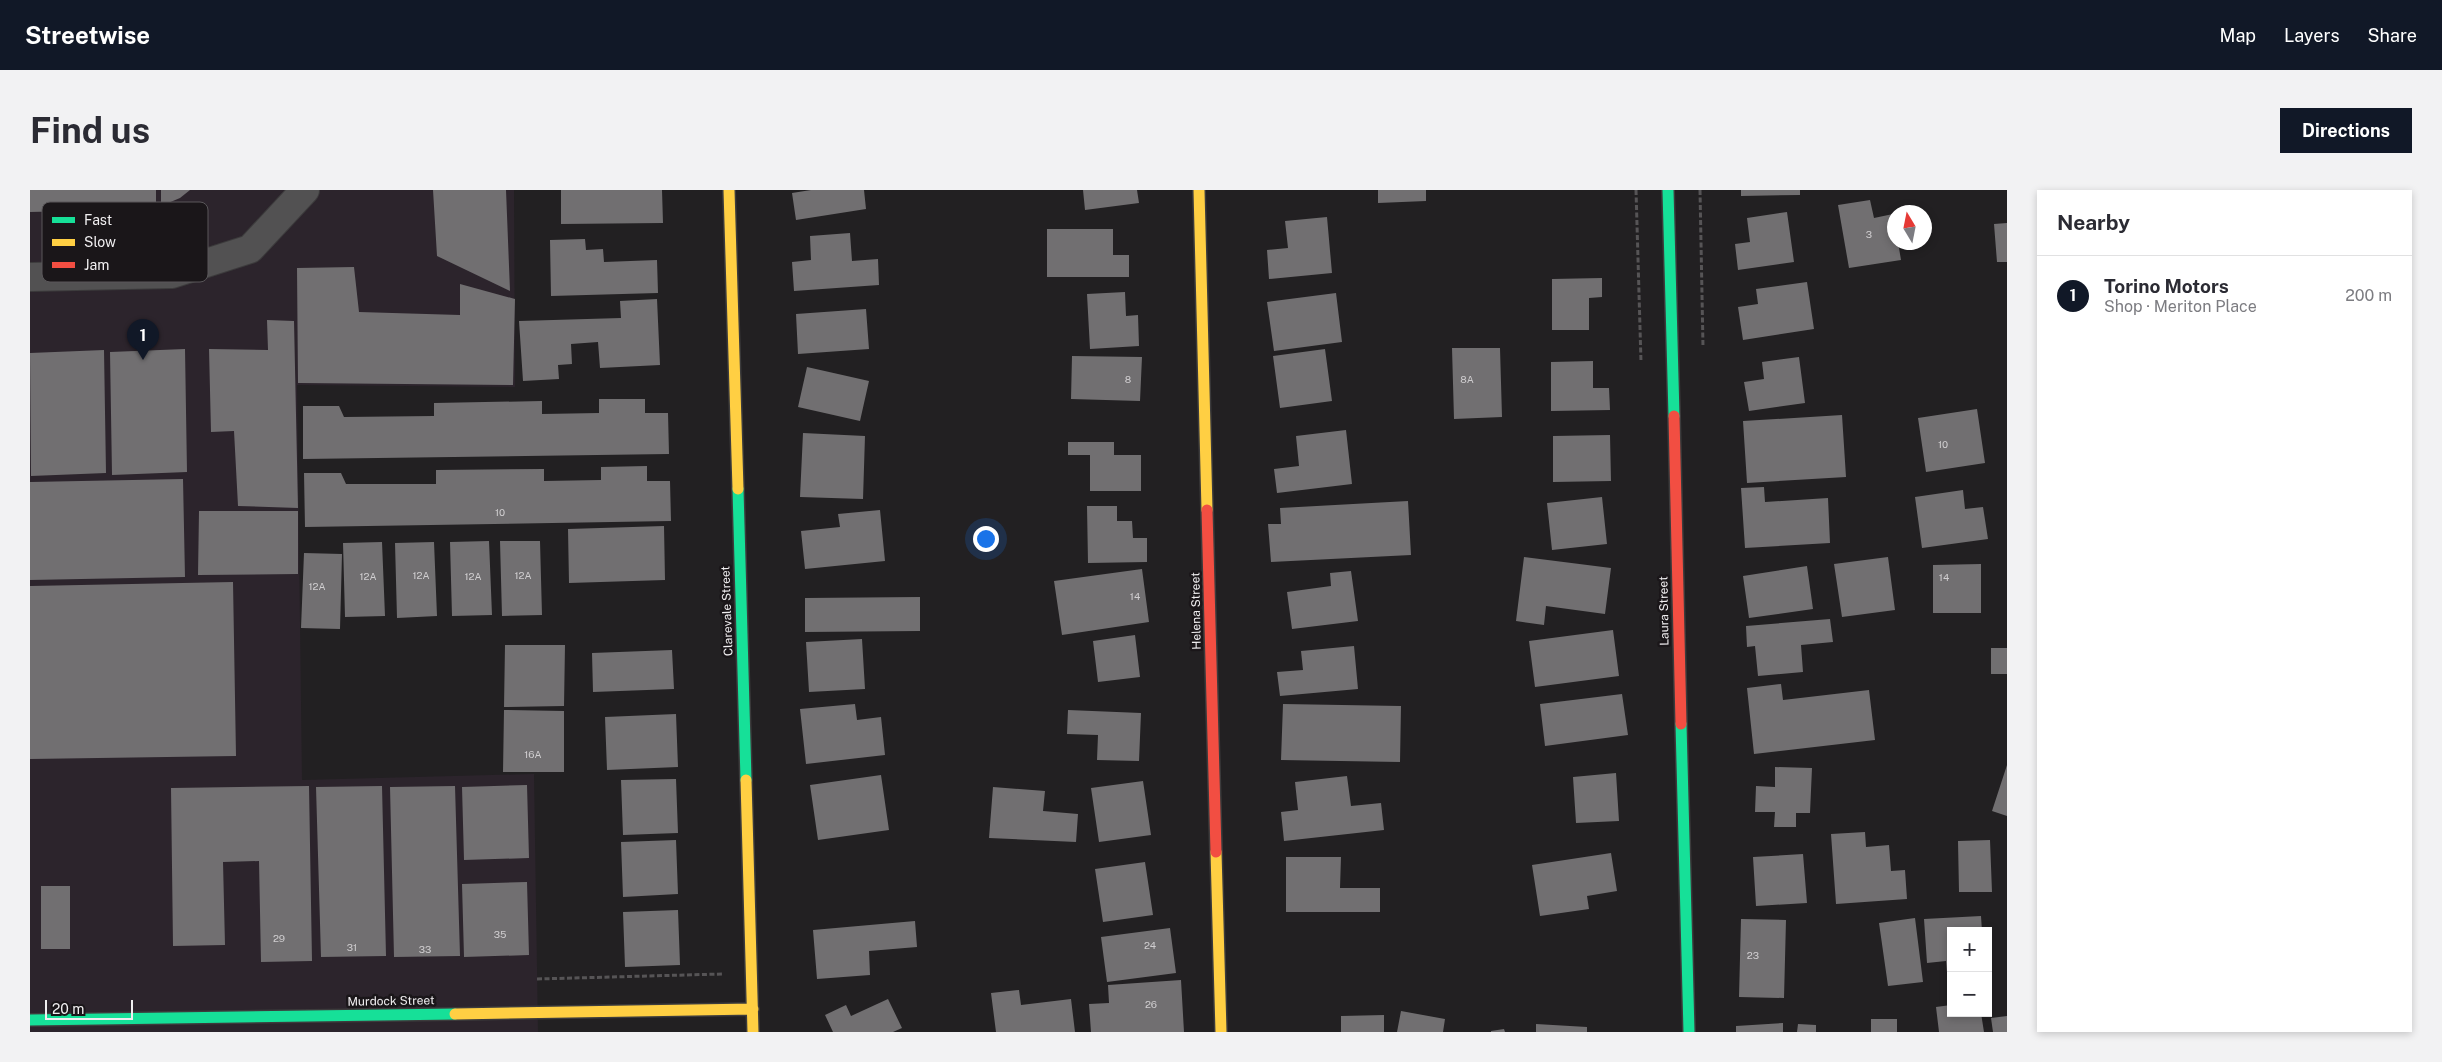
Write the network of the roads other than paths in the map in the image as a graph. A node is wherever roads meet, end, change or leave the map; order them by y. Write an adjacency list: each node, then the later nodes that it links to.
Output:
1 (305, 190): 5 (street)
2 (729, 190): 6 (street, Clarevale Street)
3 (1199, 190): 9 (street, Helena Street)
4 (1668, 190): 10 (street, Laura Street)
5 (208, 262)
6 (753, 1009): 7 (street, Murdock Street); 8 (street, Clarevale Street)
7 (30, 1020)
8 (753, 1032)
9 (1221, 1032)
10 (1689, 1032)

